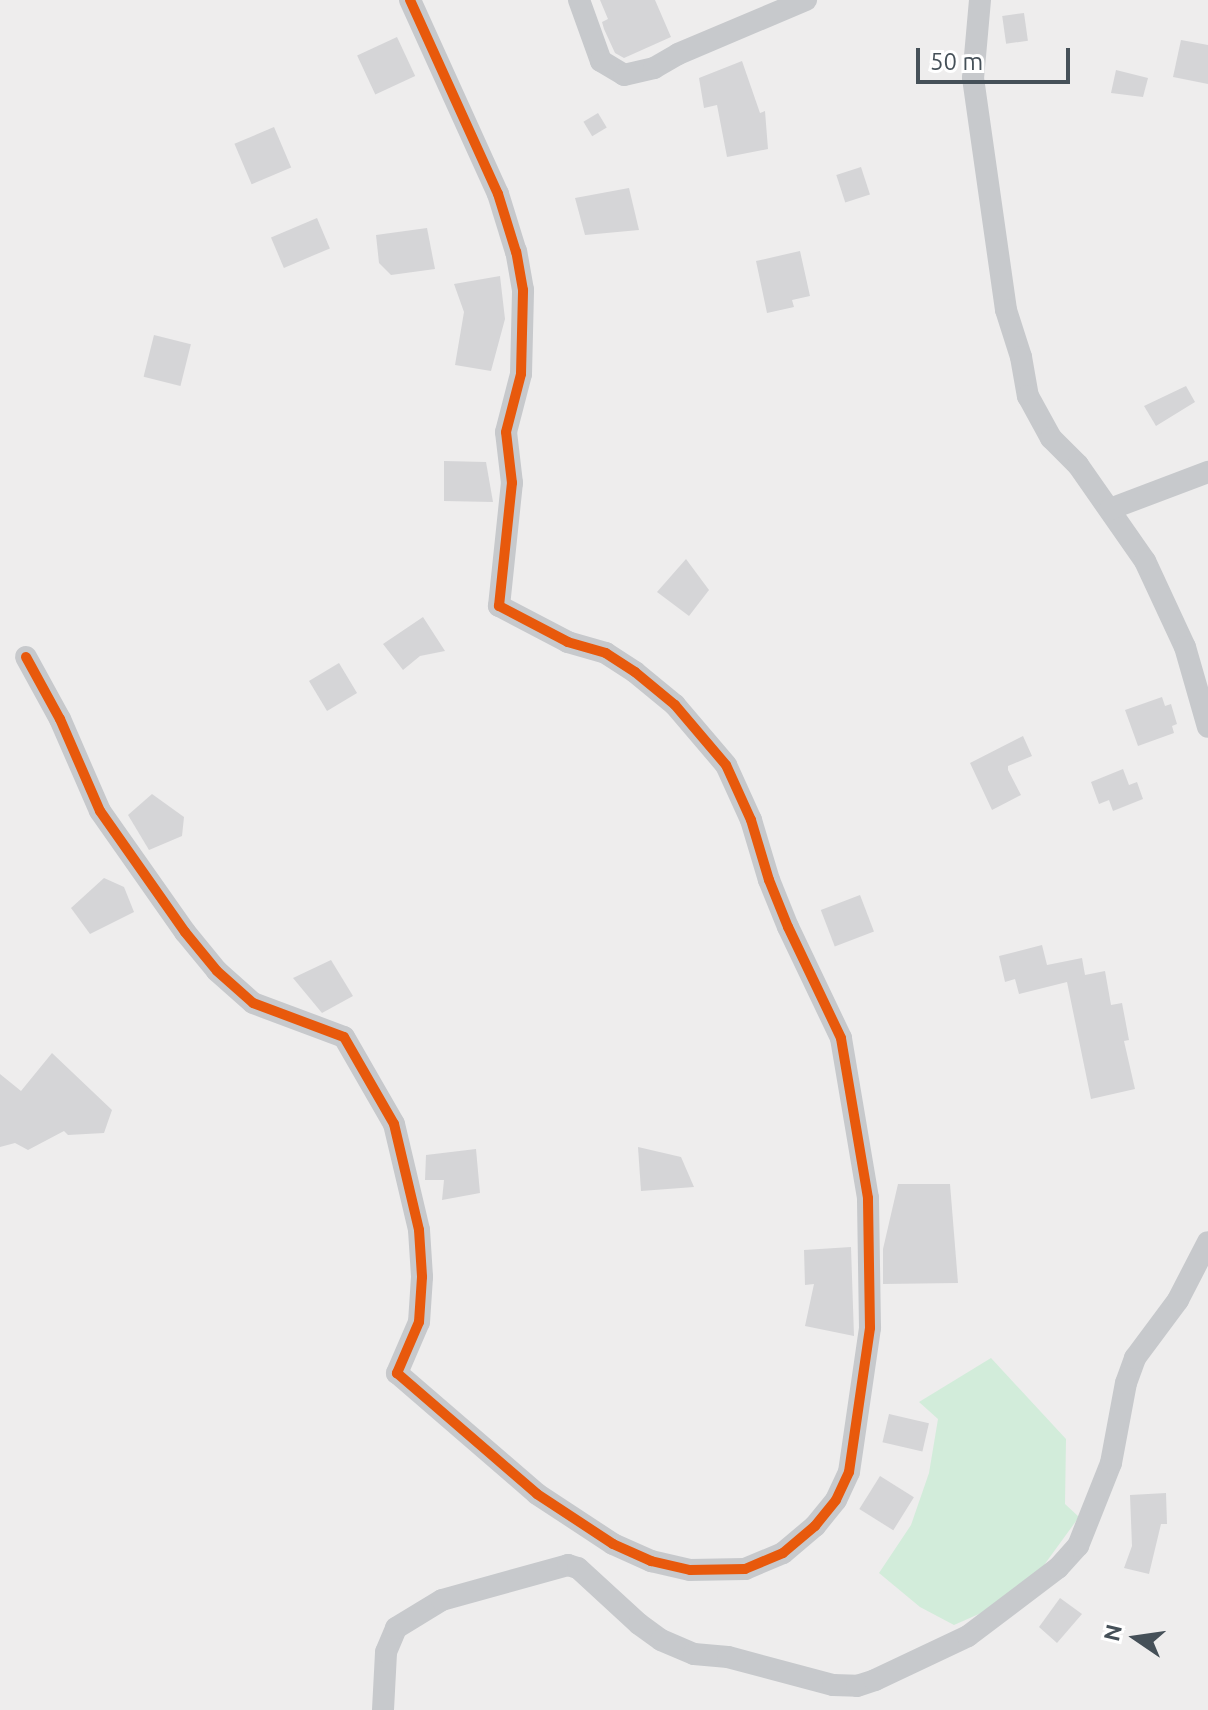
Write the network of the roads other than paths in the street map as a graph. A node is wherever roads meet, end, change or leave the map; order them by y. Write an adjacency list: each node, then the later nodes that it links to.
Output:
1 (410, 0): 7 (street)
2 (579, 0): 3 (street)
3 (806, 0)
4 (980, 0): 6 (street)
5 (1208, 472): 6 (street)
6 (1110, 509): 8 (street)
7 (26, 657)
8 (1208, 727)
9 (1208, 1242): 10 (street)
10 (383, 1710)

